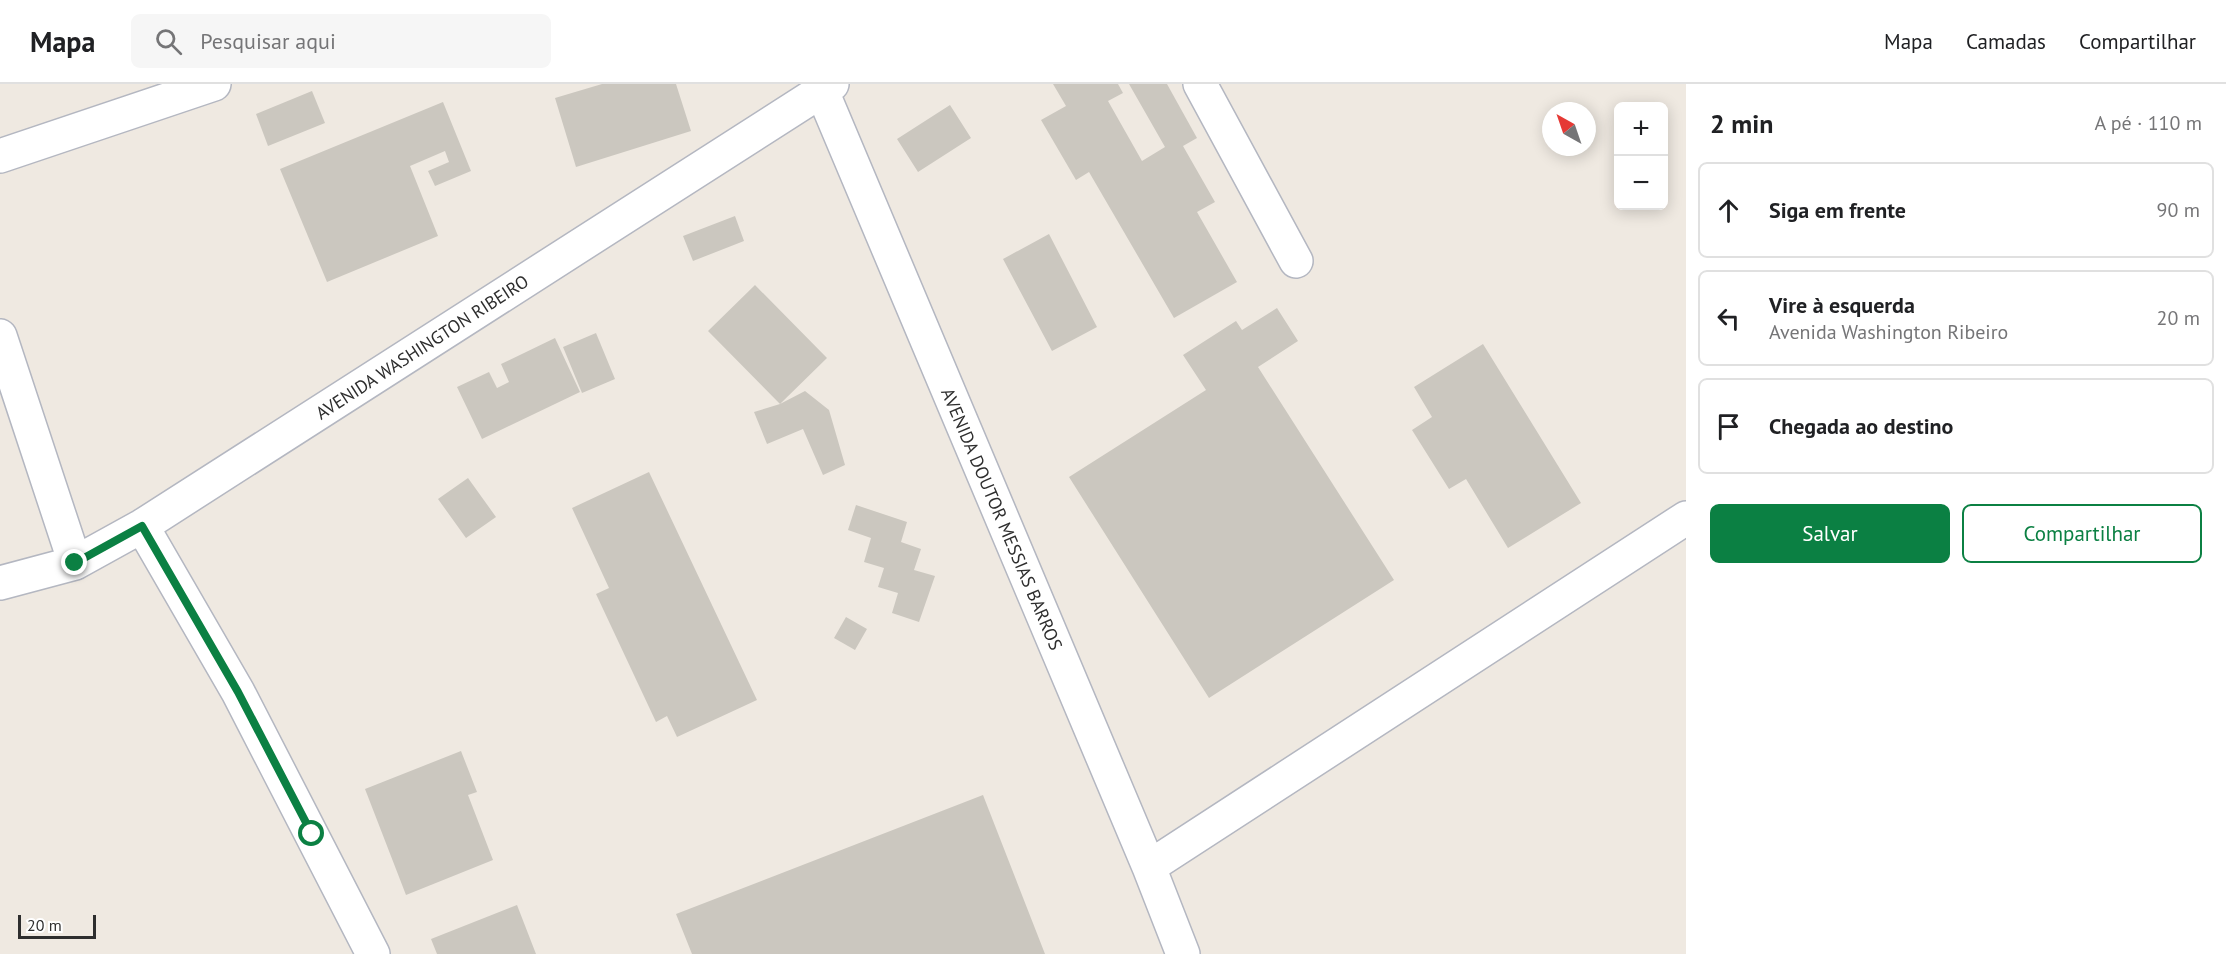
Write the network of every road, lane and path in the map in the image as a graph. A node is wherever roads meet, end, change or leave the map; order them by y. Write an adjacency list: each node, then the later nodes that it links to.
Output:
1 (1200, 84): 5 (street)
2 (209, 85): 4 (street)
3 (824, 86): 9 (street, AVENIDA WASHINGTON RIBEIRO); 12 (street, AVENIDA DOUTOR MESSIAS BARROS)
4 (0, 156)
5 (1296, 261)
6 (0, 336): 7 (street)
7 (6, 372): 10 (street)
8 (1686, 518): 12 (street)
9 (142, 526): 10 (street, AVENIDA WASHINGTON RIBEIRO); 13 (street)
10 (75, 563): 11 (street, AVENIDA WASHINGTON RIBEIRO)
11 (0, 583)
12 (1149, 867): 14 (street, AVENIDA DOUTOR MESSIAS BARROS)
13 (373, 954)
14 (1182, 954)

